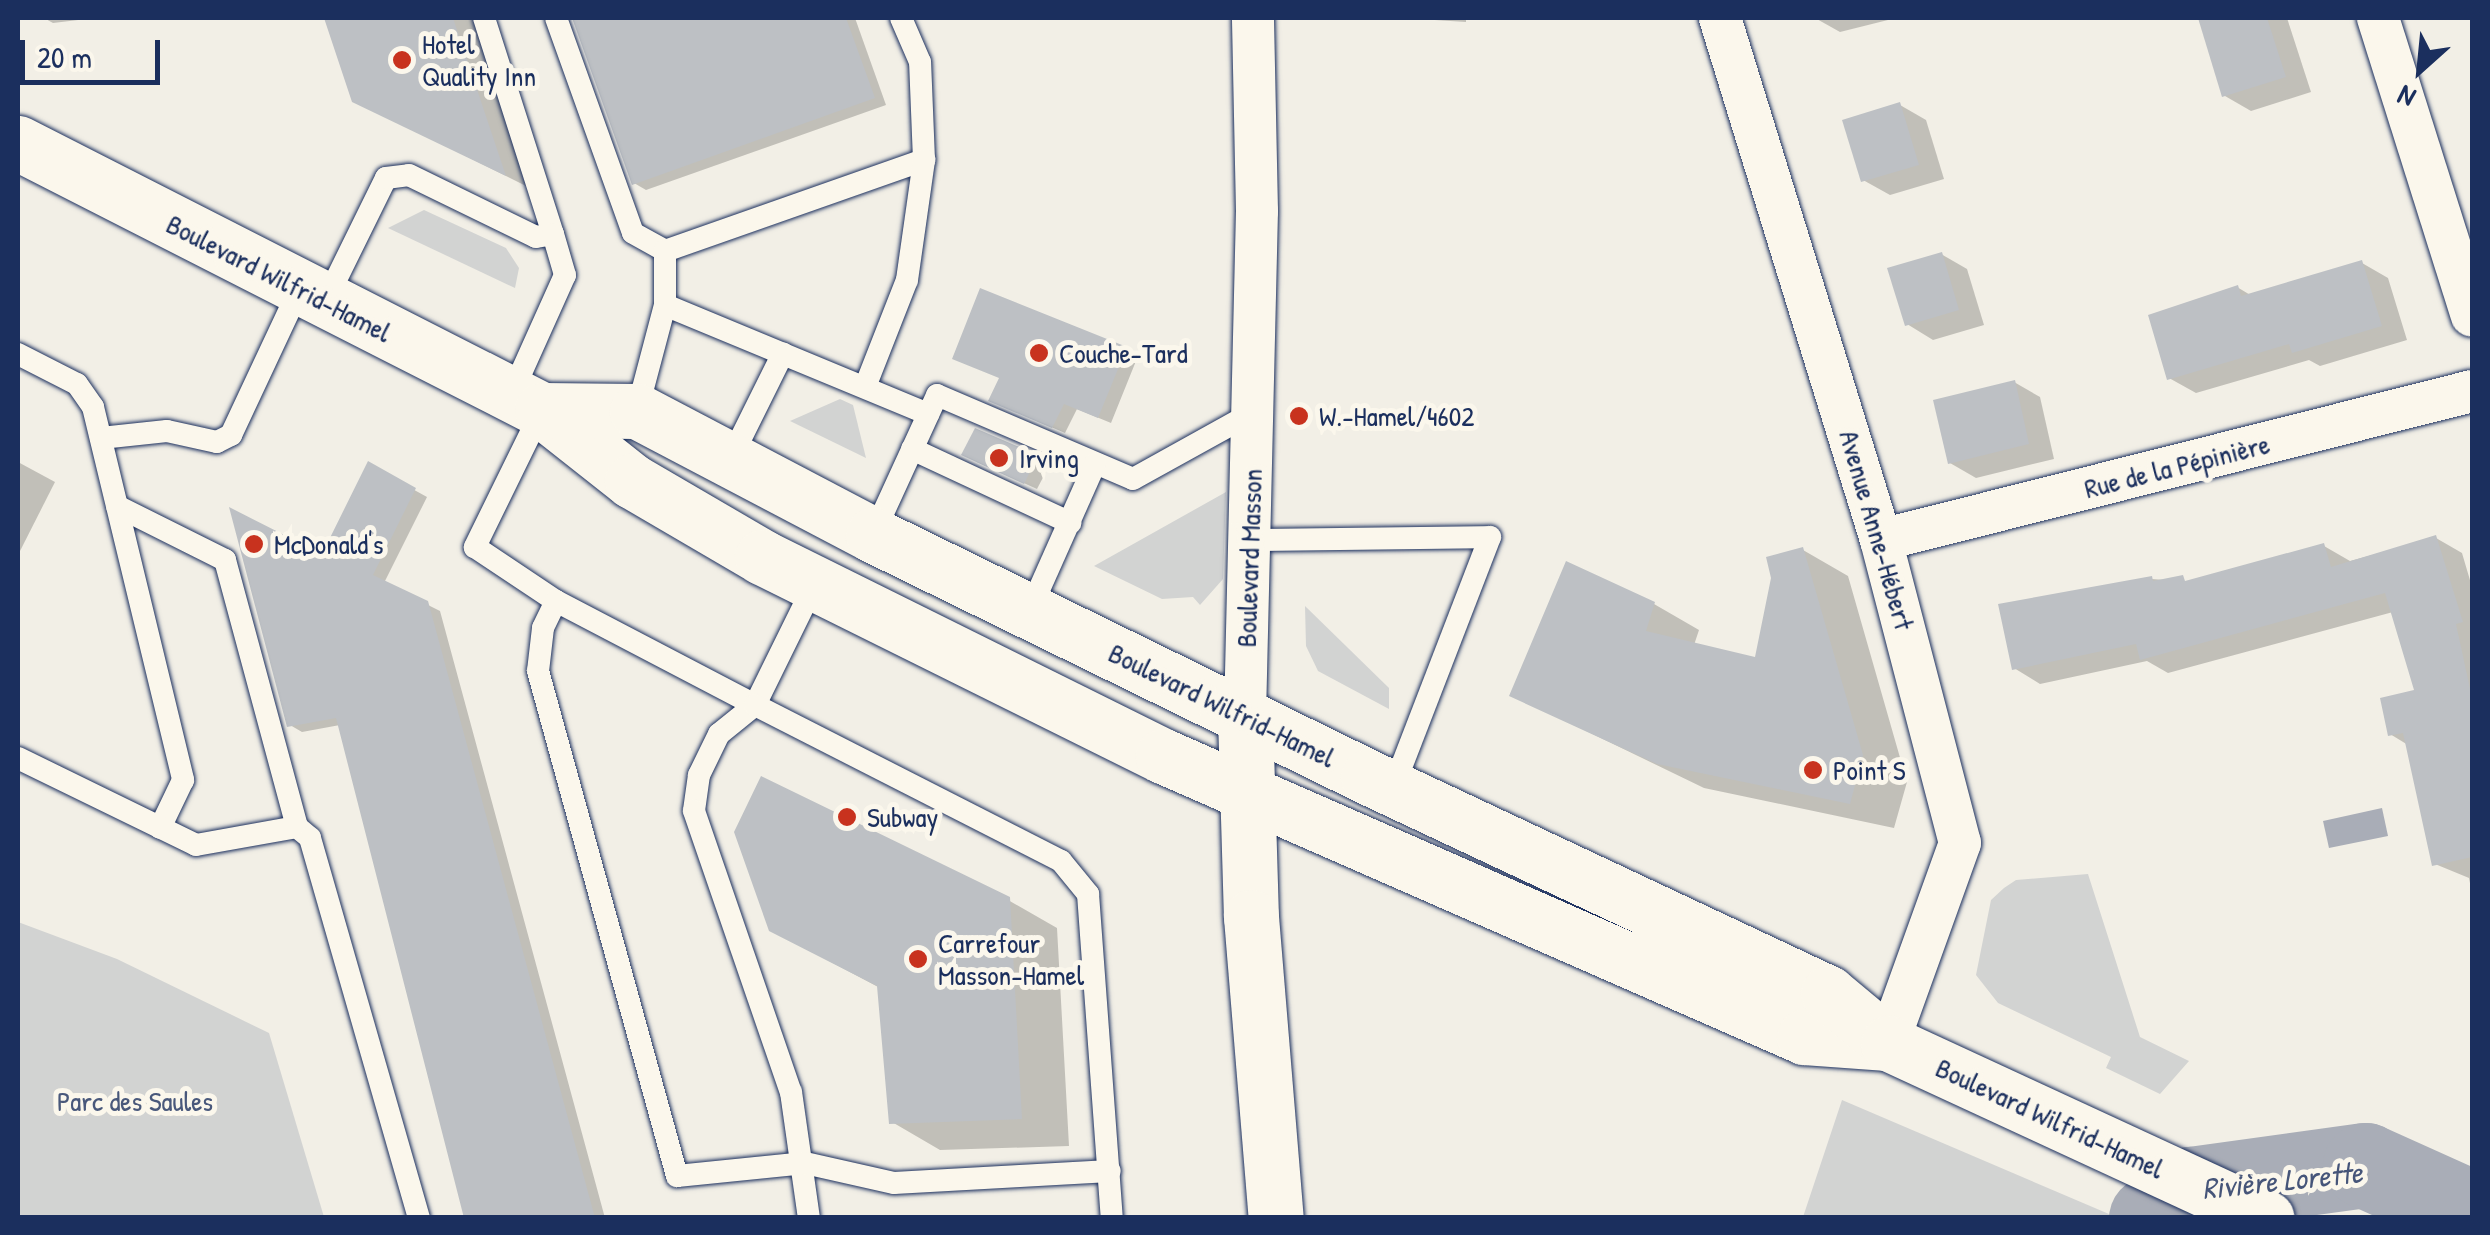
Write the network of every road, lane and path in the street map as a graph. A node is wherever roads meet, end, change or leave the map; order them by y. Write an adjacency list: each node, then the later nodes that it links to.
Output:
1 (484, 18): 9 (lane)
2 (556, 18): 10 (lane)
3 (901, 18): 8 (lane)
4 (1253, 18): 20 (street, Boulevard Masson)
5 (1720, 18): 30 (street, Avenue Anne-Hébert)
6 (2378, 18): 13 (street)
7 (18, 143): 11 (main road, Boulevard Wilfrid-Hamel)
8 (924, 160): 10 (lane); 16 (lane)
9 (552, 234): 11 (lane); 18 (lane)
10 (666, 252): 12 (lane)
11 (312, 296): 18 (main road, Boulevard Wilfrid-Hamel); 22 (lane)
12 (665, 305): 15 (lane); 19 (lane)
13 (2472, 316)
14 (18, 354): 22 (lane)
15 (782, 354): 16 (lane); 24 (lane)
16 (865, 388): 21 (lane)
17 (2472, 391): 30 (street, Rue de la Pépinière)
18 (527, 402): 19 (main road, Boulevard Wilfrid-Hamel); 31 (main road, Boulevard Wilfrid-Hamel); 32 (lane)
19 (637, 411): 24 (main road, Boulevard Wilfrid-Hamel)
20 (1254, 412): 25 (lane); 29 (street, Boulevard Masson)
21 (928, 414): 23 (lane); 25 (lane)
22 (101, 438): 26 (lane)
23 (912, 448): 27 (lane); 28 (lane)
24 (730, 460): 28 (main road, Boulevard Wilfrid-Hamel)
25 (1094, 464): 27 (lane)
26 (117, 506): 39 (lane); 40 (lane)
27 (1070, 523): 33 (lane)
28 (873, 535): 33 (main road, Boulevard Wilfrid-Hamel)
29 (1250, 540): 35 (street, Boulevard Masson); 37 (lane)
30 (1882, 540): 41 (street, Avenue Anne-Hébert)
31 (815, 583): 34 (lane); 38 (main road, Boulevard Wilfrid-Hamel)
32 (556, 600): 34 (lane); 42 (lane)
33 (1030, 610): 35 (main road, Boulevard Wilfrid-Hamel)
34 (755, 704): 42 (lane); 43 (lane)
35 (1245, 716): 37 (main road, Boulevard Wilfrid-Hamel); 38 (main road, Boulevard Masson)
36 (18, 758): 40 (lane)
37 (1393, 788): 41 (main road, Boulevard Wilfrid-Hamel)
38 (1245, 794): 41 (main road, Boulevard Wilfrid-Hamel); 48 (main road, Boulevard Masson)
39 (298, 826): 40 (lane); 45 (lane)
40 (160, 828)
41 (1888, 1044): 44 (main road, Boulevard Wilfrid-Hamel)
42 (805, 1163): 43 (lane); 46 (lane)
43 (1110, 1171): 47 (lane)
44 (2258, 1213)
45 (419, 1218)
46 (810, 1218)
47 (1112, 1218)
48 (1276, 1218)

